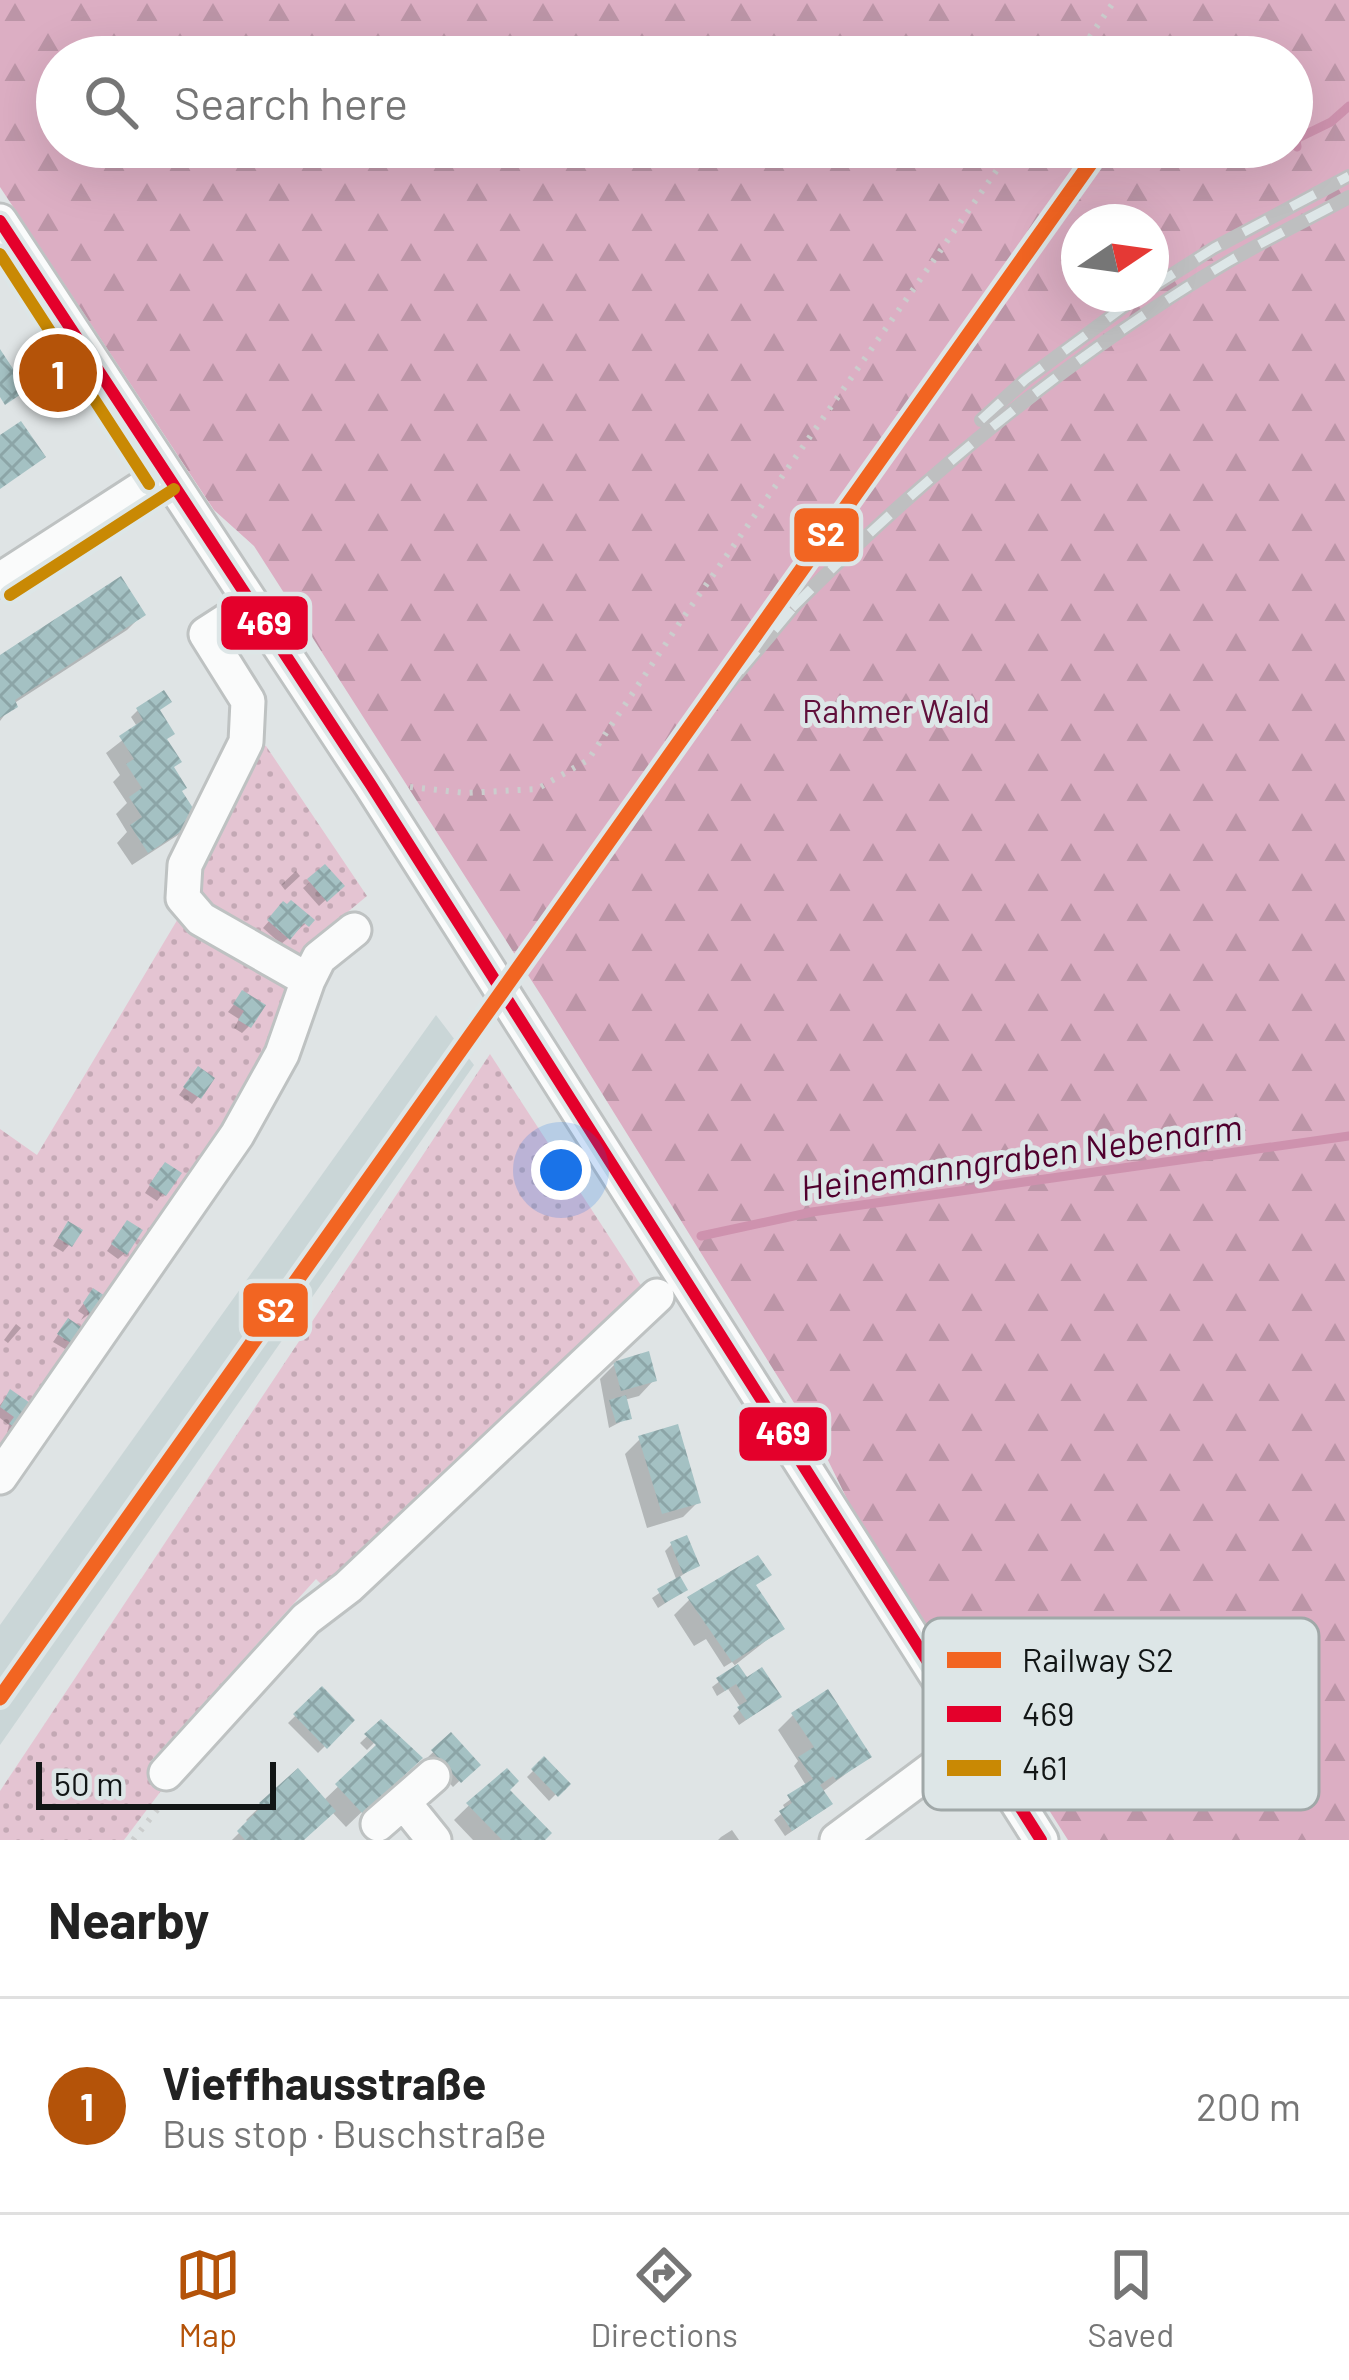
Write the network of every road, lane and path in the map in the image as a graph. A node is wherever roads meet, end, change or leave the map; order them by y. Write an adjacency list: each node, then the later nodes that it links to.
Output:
1 (1115, 0): 2 (path)
2 (1090, 36)
3 (998, 168): 8 (path)
4 (0, 220): 5 (street)
5 (164, 474): 6 (street); 7 (street)
6 (0, 580)
7 (251, 605): 10 (street); 13 (street)
8 (397, 786)
9 (354, 930): 10 (street)
10 (308, 980): 12 (street)
11 (657, 1296): 14 (street)
12 (0, 1477)
13 (923, 1657)
14 (166, 1773)
15 (433, 1776): 18 (street)
16 (923, 1776): 19 (street)
17 (1021, 1810): 20 (street)
18 (434, 1840)
19 (837, 1840)
20 (1041, 1840)

